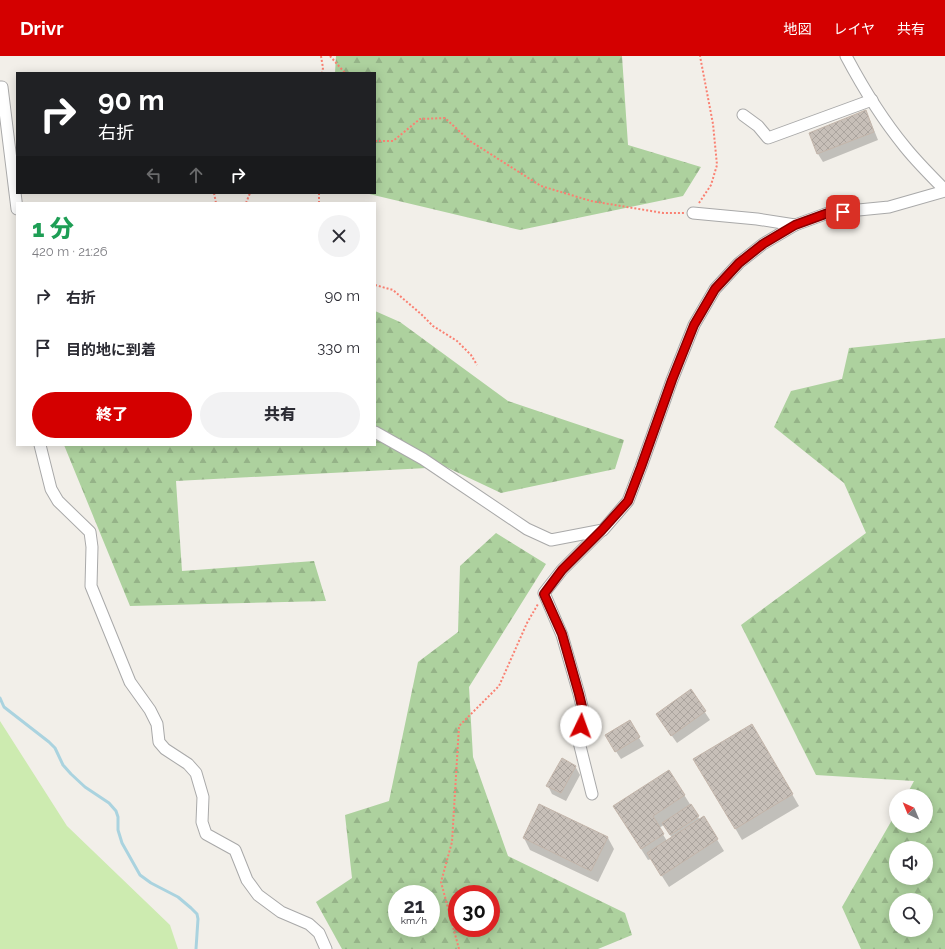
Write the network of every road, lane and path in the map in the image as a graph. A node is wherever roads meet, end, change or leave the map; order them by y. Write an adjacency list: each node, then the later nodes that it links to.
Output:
1 (321, 56): 5 (path)
2 (330, 56): 6 (path)
3 (700, 56): 13 (path)
4 (846, 56): 8 (street)
5 (322, 72)
6 (344, 72)
7 (0, 87): 12 (street)
8 (872, 100): 9 (street); 11 (street)
9 (743, 115)
10 (376, 141): 13 (path)
11 (945, 190): 14 (street)
12 (16, 202)
13 (693, 212): 14 (street)
14 (795, 225): 19 (street)
15 (376, 285): 16 (path)
16 (477, 365)
17 (376, 433): 19 (street)
18 (40, 446): 22 (street)
19 (602, 530): 20 (street)
20 (544, 594): 21 (street); 23 (path)
21 (592, 794)
22 (326, 949)
23 (459, 949)

